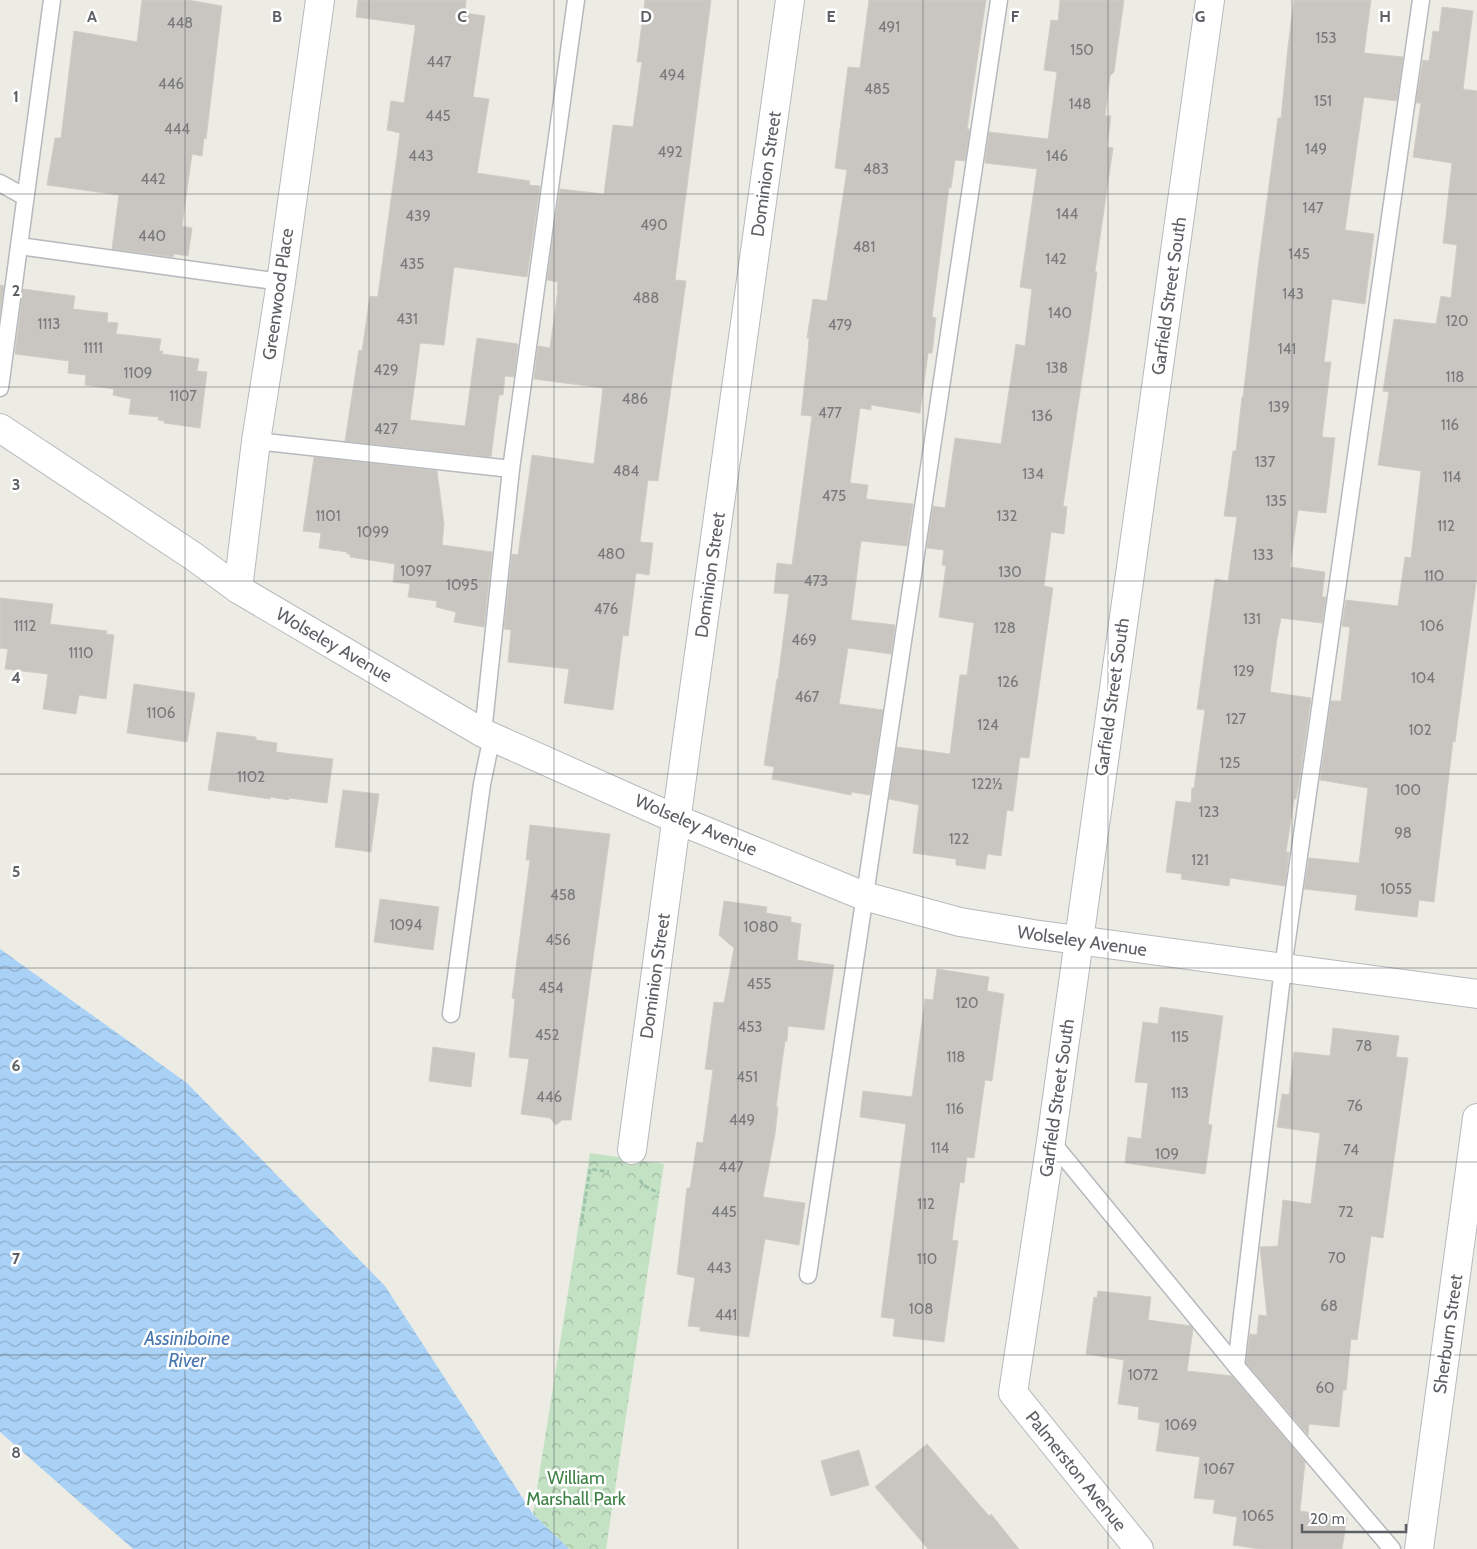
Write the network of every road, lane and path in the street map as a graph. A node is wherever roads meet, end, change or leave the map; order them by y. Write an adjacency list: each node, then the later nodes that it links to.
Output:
1 (52, 0): 9 (lane)
2 (320, 0): 11 (street, Greenwood Place)
3 (576, 0): 15 (lane)
4 (790, 0): 18 (street, Dominion Street)
5 (999, 0): 19 (lane)
6 (1210, 0): 20 (street, Garfield Street South)
7 (1421, 0): 21 (lane)
8 (0, 183): 9 (lane)
9 (25, 197): 10 (lane)
10 (19, 246): 11 (lane); 12 (lane)
11 (281, 282): 14 (street, Greenwood Place)
12 (0, 388)
13 (0, 428): 16 (street, Wolseley Avenue)
14 (256, 441): 15 (lane); 16 (street, Greenwood Place)
15 (511, 469): 17 (lane)
16 (238, 589): 17 (street, Wolseley Avenue)
17 (487, 734): 18 (street, Wolseley Avenue); 23 (lane)
18 (676, 819): 19 (street, Wolseley Avenue); 26 (street, Dominion Street)
19 (864, 896): 20 (street, Wolseley Avenue); 29 (lane)
20 (1078, 940): 21 (street, Wolseley Avenue); 25 (street, Garfield Street South)
21 (1283, 968): 22 (street, Wolseley Avenue); 30 (lane)
22 (1477, 994)
23 (451, 1014)
24 (1477, 1118): 34 (street, Sherburn Street)
25 (1051, 1141): 30 (lane); 31 (street, Garfield Street South)
26 (632, 1150)
27 (590, 1169): 28 (path)
28 (581, 1226)
29 (808, 1275)
30 (1236, 1366): 33 (lane)
31 (1012, 1393): 32 (street, Palmerston Avenue)
32 (1138, 1549)
33 (1392, 1549)
34 (1419, 1549)

